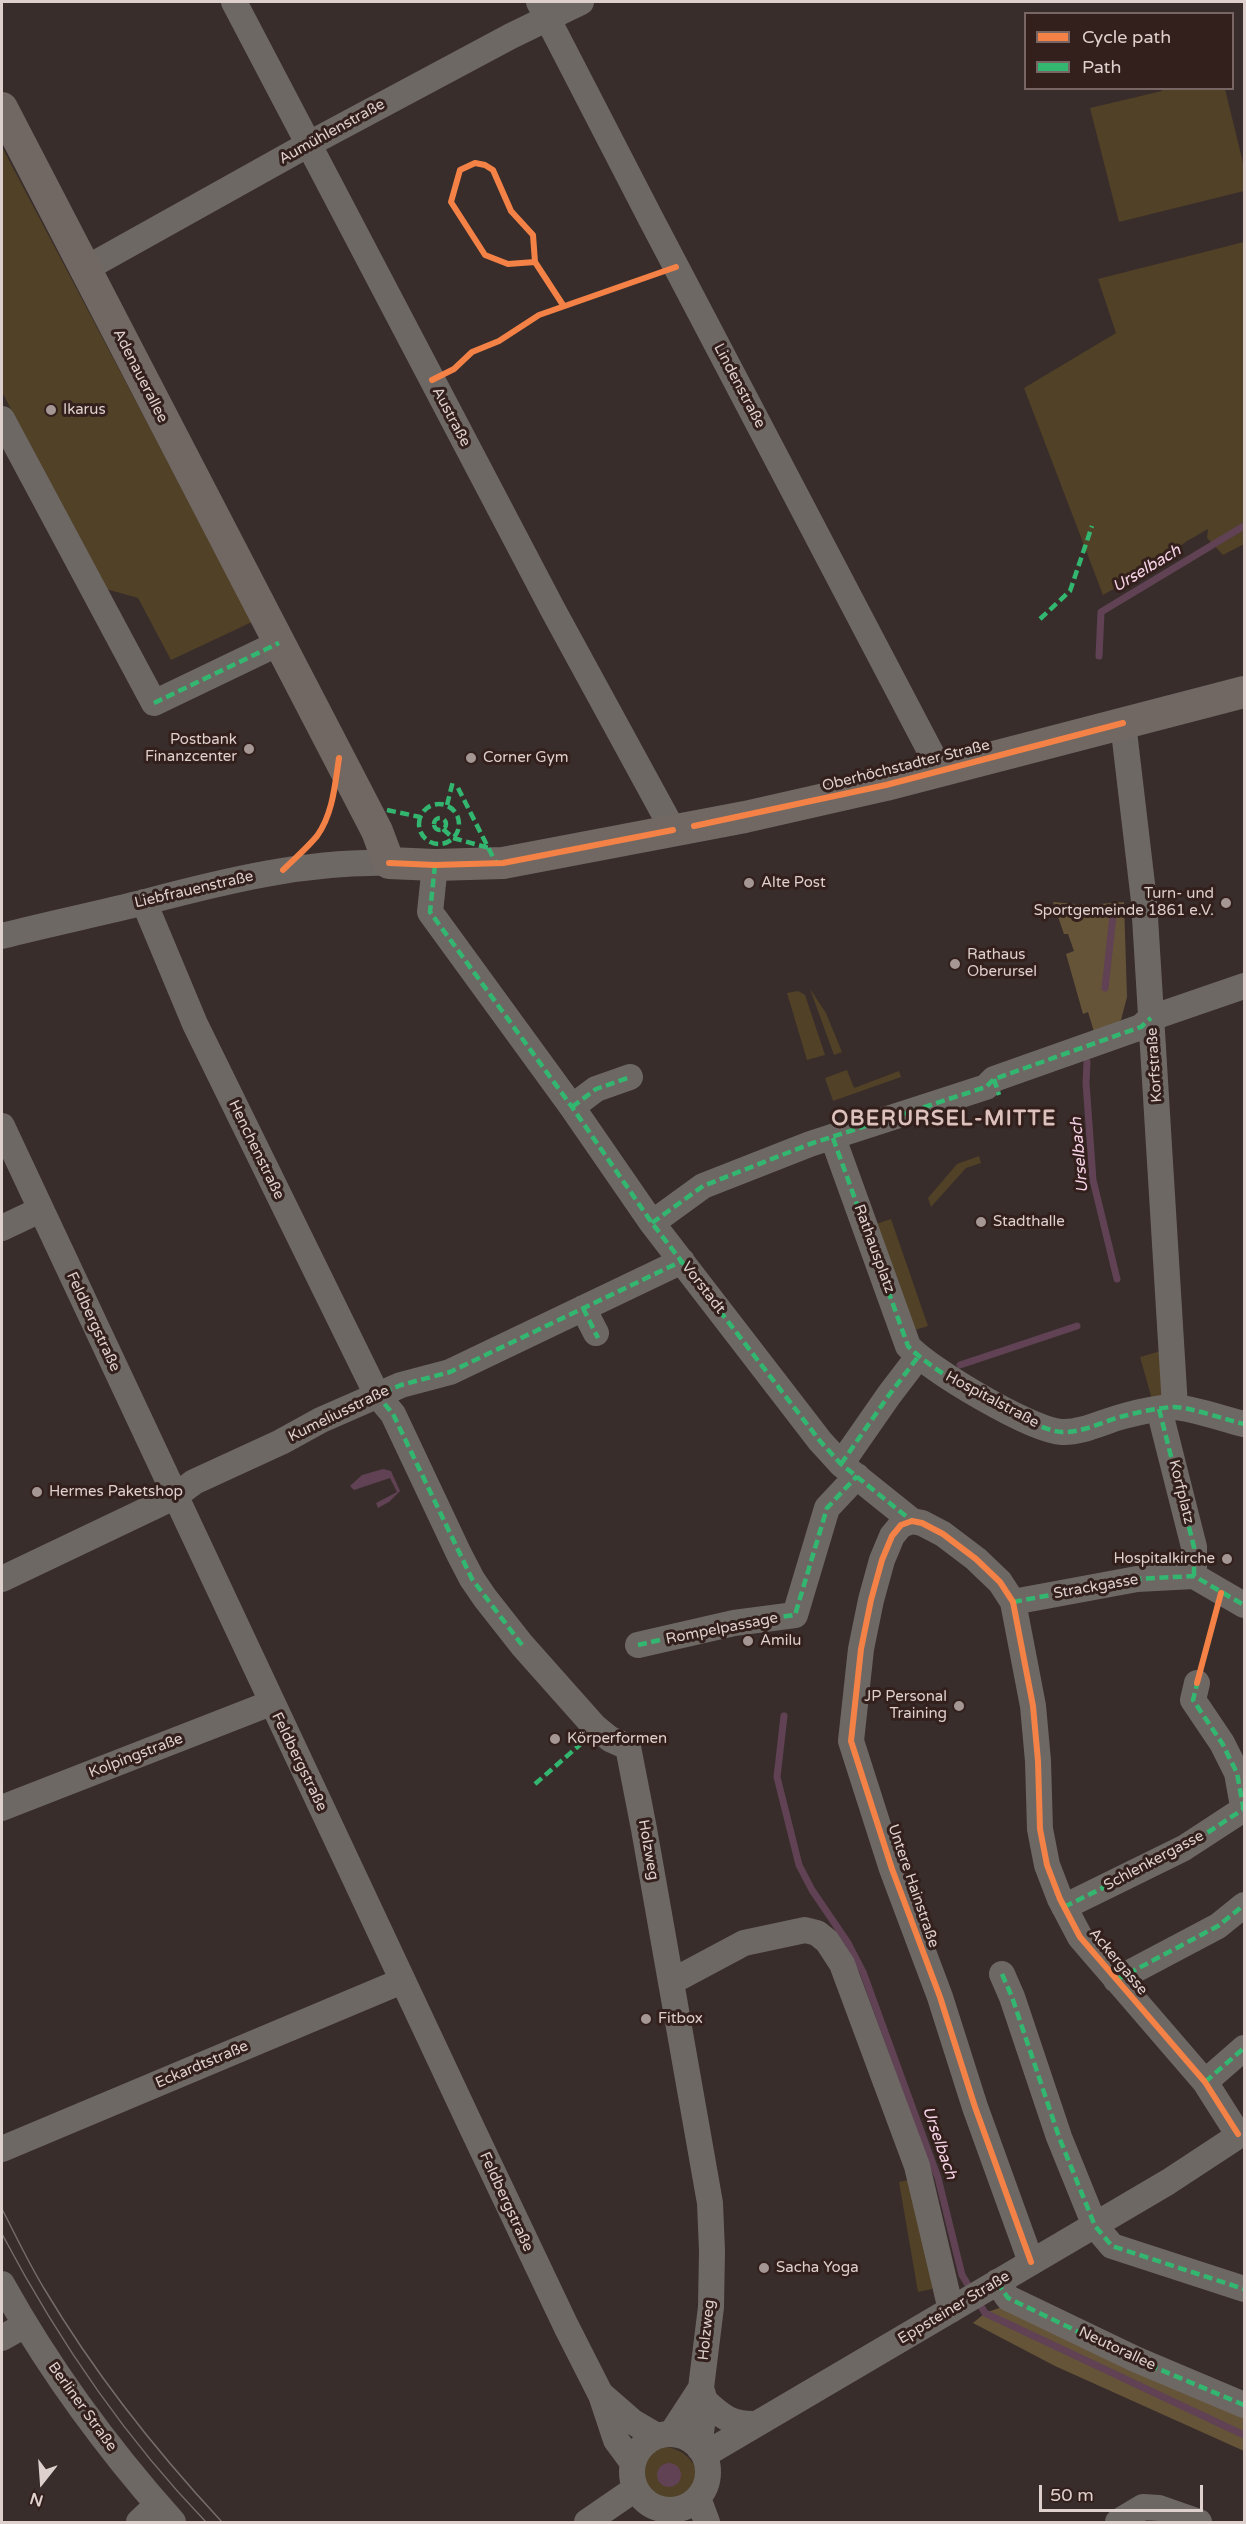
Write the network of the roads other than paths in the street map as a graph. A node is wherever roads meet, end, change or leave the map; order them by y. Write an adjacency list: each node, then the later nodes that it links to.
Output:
1 (234, 2): 5 (street, Austraße)
2 (581, 2): 3 (street, Aumühlenstraße)
3 (543, 11): 5 (street, Aumühlenstraße); 11 (street, Lindenstraße)
4 (2, 108): 6 (main road, Adenauerallee)
5 (309, 144): 6 (street, Aumühlenstraße); 12 (street, Austraße)
6 (85, 269): 8 (main road, Adenauerallee)
7 (2, 419): 8 (street)
8 (279, 643): 13 (main road, Adenauerallee)
9 (1245, 692): 10 (main road, Oberhöchstadter Straße)
10 (1123, 723): 11 (main road, Oberhöchstadter Straße); 18 (street, Korfstraße)
11 (940, 770): 12 (main road, Oberhöchstadter Straße)
12 (673, 830): 14 (main road, Oberhöchstadter Straße)
13 (389, 863): 14 (main road, Oberhöchstadter Straße); 15 (street, Liebfrauenstraße)
14 (435, 865): 20 (street, Vorstadt)
15 (144, 902): 16 (street, Liebfrauenstraße); 30 (street, Henchenstraße)
16 (2, 936)
17 (1245, 986): 18 (street)
18 (1151, 1018): 22 (street); 31 (street, Korfstraße)
19 (630, 1077): 20 (street)
20 (572, 1107): 24 (street, Vorstadt)
21 (2, 1126): 23 (street, Feldbergstraße)
22 (833, 1138): 24 (street); 29 (street, Rathausplatz)
23 (40, 1210): 25 (street); 34 (street, Feldbergstraße)
24 (652, 1222): 26 (street, Vorstadt)
25 (2, 1228)
26 (682, 1262): 27 (street, Kumeliusstraße); 33 (street, Vorstadt)
27 (583, 1308): 28 (street); 30 (street, Kumeliusstraße)
28 (596, 1333)
29 (918, 1357): 31 (street, Hospitalstraße); 33 (street)
30 (377, 1395): 34 (street, Kumeliusstraße); 51 (street, Holzweg)
31 (1167, 1408): 32 (street, Hospitalstraße); 36 (street, Korfplatz)
32 (1245, 1424)
33 (849, 1470): 35 (street, Vorstadt); 40 (street, Rompelpassage)
34 (174, 1497): 37 (street, Kumeliusstraße); 42 (street, Feldbergstraße)
35 (912, 1521): 38 (street, Vorstadt); 57 (street, Untere Hainstraße)
36 (1194, 1576): 38 (street, Strackgasse); 39 (street)
37 (2, 1579)
38 (1013, 1602): 47 (street, Ackergasse)
39 (1245, 1605)
40 (638, 1645)
41 (1197, 1683): 43 (street)
42 (271, 1703): 44 (street, Kolpingstraße); 50 (street, Feldbergstraße)
43 (1241, 1771): 45 (street)
44 (2, 1808)
45 (1244, 1811): 47 (street, Schlenkergasse)
46 (1245, 1905): 49 (street)
47 (1064, 1907): 49 (street, Ackergasse)
48 (1002, 1974): 56 (street)
49 (1116, 1980): 53 (street, Ackergasse)
50 (402, 1981): 55 (street, Eckardtstraße); 64 (street, Feldbergstraße)
51 (671, 1982): 60 (street); 63 (street, Holzweg)
52 (1245, 2048): 53 (street)
53 (1205, 2082): 54 (street, Ackergasse)
54 (1241, 2133): 56 (street, Eppsteiner Straße)
55 (2, 2149)
56 (1095, 2226): 57 (street, Eppsteiner Straße); 59 (street)
57 (1031, 2262): 60 (street, Eppsteiner Straße)
58 (2, 2284): 61 (street, Berliner Straße)
59 (1245, 2289)
60 (975, 2295): 65 (street, Neutorallee); 66 (street, Eppsteiner Straße)
61 (24, 2325): 62 (street); 72 (street, Berliner Straße)
62 (2, 2338)
63 (703, 2394): 66 (street); 67 (street, Holzweg); 68 (street, Holzweg)
64 (601, 2395): 67 (street, Feldbergstraße); 69 (street, Feldbergstraße)
65 (1245, 2405)
66 (753, 2424): 68 (street, Eppsteiner Straße)
67 (664, 2435): 68 (street); 69 (street)
68 (701, 2451): 71 (street)
69 (633, 2463): 70 (street)
70 (635, 2489): 71 (street); 73 (street)
71 (688, 2510): 74 (street)
72 (156, 2517)
73 (587, 2523)
74 (707, 2523)
75 (1118, 2523): 76 (street)
76 (1199, 2523)

